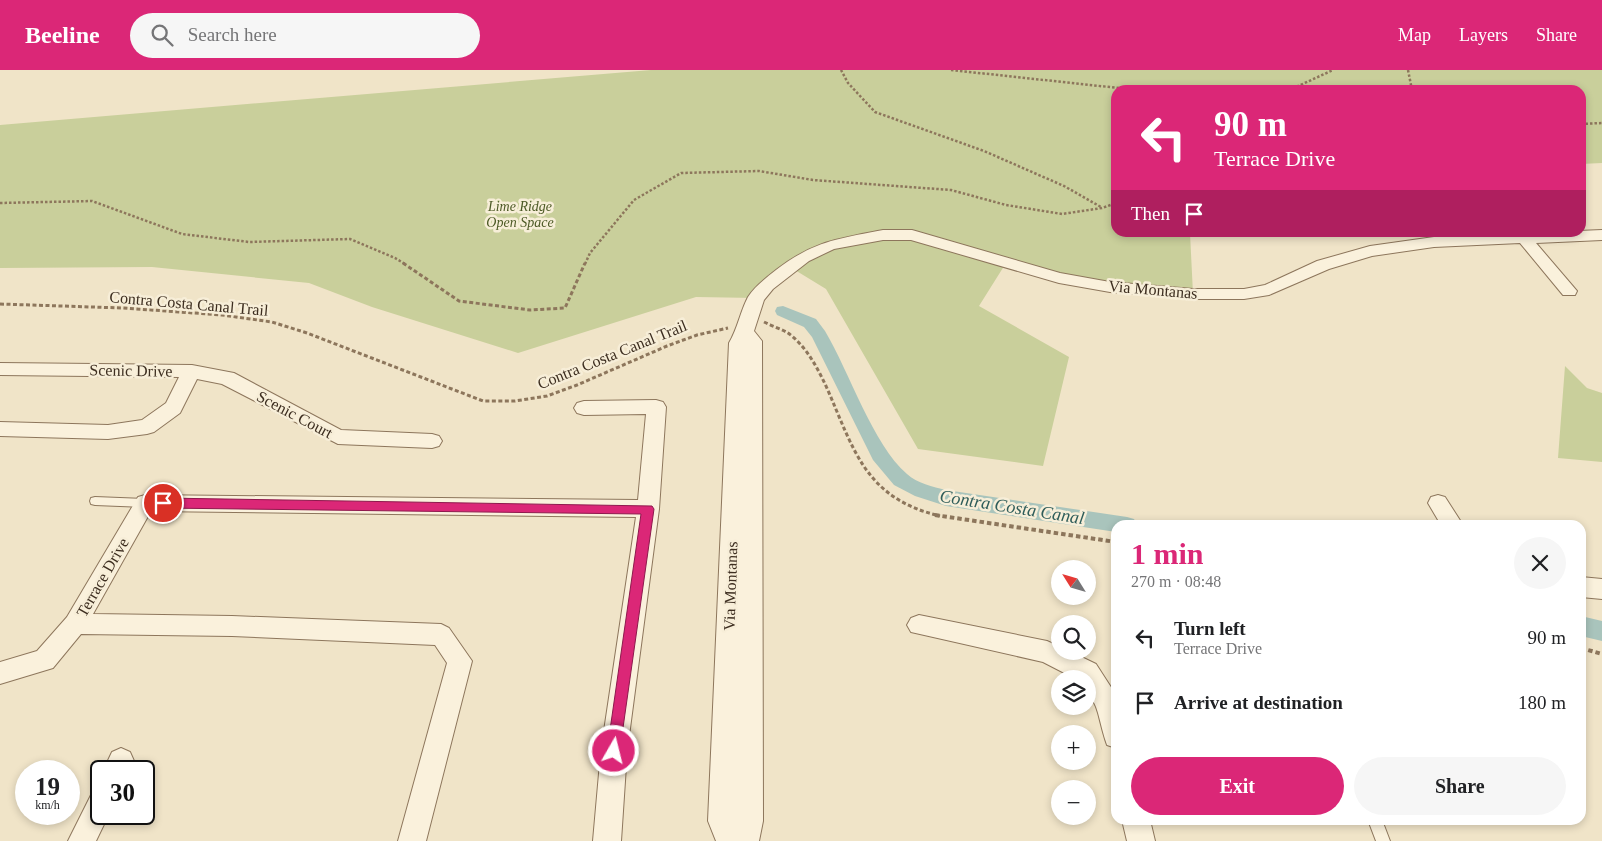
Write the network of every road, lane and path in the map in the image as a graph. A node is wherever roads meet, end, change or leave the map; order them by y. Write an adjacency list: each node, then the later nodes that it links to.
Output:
1 (841, 70): 12 (path)
2 (951, 70): 7 (path)
3 (1333, 70): 5 (path)
4 (1408, 70): 6 (path)
5 (1300, 85)
6 (1411, 85)
7 (1111, 87)
8 (1602, 123): 9 (path)
9 (1586, 124)
10 (0, 204): 12 (path)
11 (1111, 205): 12 (path)
12 (1102, 208)
13 (1602, 235): 14 (street, Via Montanas)
14 (1586, 236)
15 (1550, 237): 16 (street, Via Montanas)
16 (1524, 238): 17 (street); 19 (street, Via Montanas)
17 (1570, 291)
18 (0, 304): 19 (path, Contra Costa Canal Trail)
19 (746, 324): 30 (path, Contra Costa Canal Trail); 45 (street, Via Montanas); 46 (street, Via Montanas)
20 (0, 369): 21 (street, Scenic Drive)
21 (192, 371): 23 (street, Scenic Drive); 24 (street, Scenic Court)
22 (584, 408): 28 (street)
23 (0, 429)
24 (432, 440)
25 (95, 501): 26 (lane)
26 (145, 503): 28 (street); 33 (street, Terrace Drive)
27 (1438, 503): 29 (street)
28 (648, 509): 44 (street)
29 (1449, 520)
30 (1111, 541)
31 (1586, 587): 32 (street)
32 (1602, 589)
33 (76, 624): 37 (street, Terrace Drive); 43 (street, Terrace Drive)
34 (919, 625): 38 (street)
35 (1586, 649): 36 (path)
36 (1602, 654)
37 (0, 674)
38 (1111, 715)
39 (90, 825): 42 (street)
40 (1137, 825): 47 (street)
41 (1376, 825): 48 (lane)
42 (82, 841)
43 (412, 841)
44 (607, 841)
45 (730, 841)
46 (745, 841)
47 (1141, 841)
48 (1383, 841)

